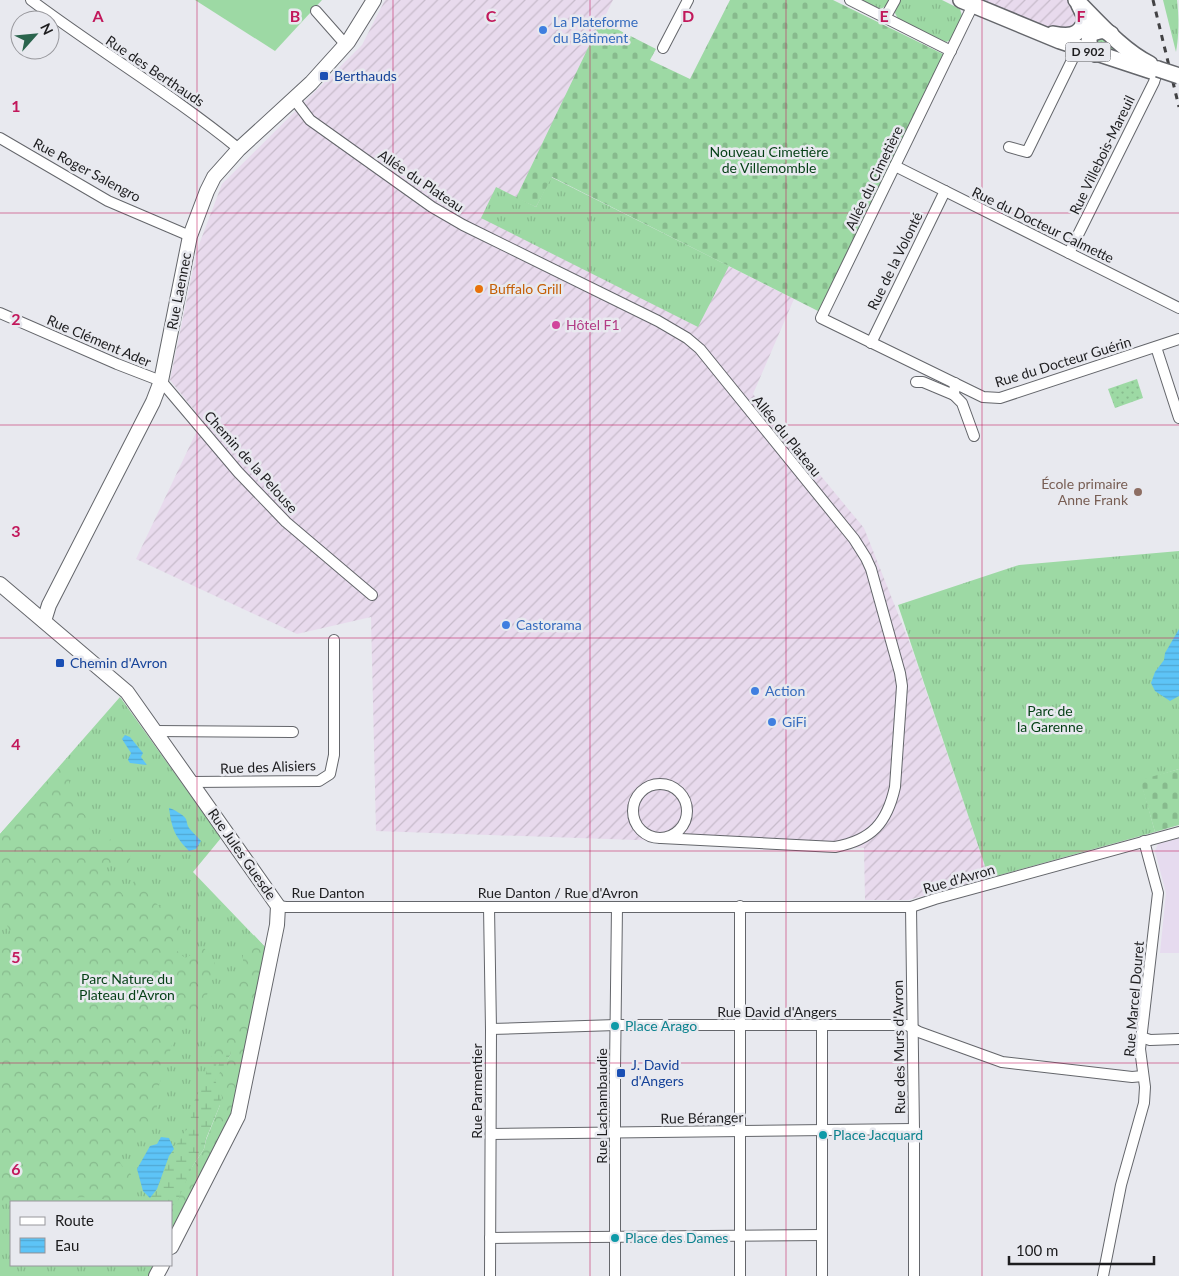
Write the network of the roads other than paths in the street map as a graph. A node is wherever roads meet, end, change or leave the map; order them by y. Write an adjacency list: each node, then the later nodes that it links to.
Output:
1 (30, 0): 22 (street, Rue des Berthauds)
2 (374, 0): 12 (street, Rue Laennec)
3 (688, 0): 13 (street)
4 (850, 0): 9 (street)
5 (895, 0): 9 (street)
6 (1077, 1): 10 (main road, D 902); 11 (main road)
7 (967, 3): 10 (main road, D 902); 15 (street, Allée du Cimetière)
8 (316, 11): 12 (street)
9 (885, 18): 15 (street)
10 (1021, 26): 14 (main road, D 902)
11 (1111, 34): 16 (main road, D 902); 17 (main road)
12 (346, 45): 19 (street, Rue Laennec)
13 (663, 48)
14 (1078, 48): 16 (main road, D 902); 21 (street)
15 (951, 51): 23 (street, Allée du Cimetière)
16 (1095, 54): 17 (main road, D 902)
17 (1158, 69): 18 (main road, D 902, bridge); 26 (street, Rue Villebois-Mareuil)
18 (1179, 76)
19 (294, 99): 22 (street, Rue Laennec); 49 (street, Allée du Plateau)
20 (0, 138): 25 (street, Rue Roger Salengro)
21 (1009, 147)
22 (239, 149): 25 (street, Rue Laennec)
23 (895, 166): 24 (street, Rue du Docteur Calmette); 29 (street, Allée du Cimetière)
24 (945, 192): 26 (street, Rue du Docteur Calmette); 31 (street, Rue de la Volonté)
25 (190, 236): 33 (street, Rue Laennec)
26 (1070, 253): 27 (street, Rue du Docteur Calmette)
27 (1179, 308)
28 (0, 313): 33 (street, Rue Clément Ader)
29 (821, 318): 31 (street, Rue du Docteur Guérin)
30 (1179, 339): 32 (street, Rue du Docteur Guérin)
31 (871, 343): 35 (street, Rue du Docteur Guérin)
32 (1156, 347): 35 (street, Rue du Docteur Guérin); 37 (street)
33 (161, 381): 40 (street, Chemin de la Pelouse); 41 (street, Rue Laennec)
34 (916, 382): 36 (street)
35 (955, 383): 36 (street)
36 (954, 396): 38 (street)
37 (1179, 418)
38 (974, 436)
39 (0, 584): 41 (street, Rue Jules Guesde)
40 (372, 595)
41 (44, 622): 43 (street, Rue Jules Guesde)
42 (334, 640): 45 (street, Rue des Alisiers)
43 (155, 731): 44 (street); 45 (street, Rue Jules Guesde)
44 (293, 732)
45 (191, 782): 51 (street, Rue Jules Guesde)
46 (686, 818): 48 (street); 48 (street); 49 (street)
47 (1179, 832): 50 (street, Rue d'Avron)
48 (661, 838): 49 (street, Allée du Plateau)
49 (703, 839)
50 (1144, 841): 56 (street, Rue d'Avron); 62 (street, Rue Marcel Douret)
51 (278, 906): 54 (street, Rue Danton); 74 (street, Rue Jules Guesde)
52 (617, 906): 53 (street, Rue Danton / Rue d'Avron); 55 (street, Rue Danton / Rue d'Avron); 57 (street, Rue Lachambaudie)
53 (740, 906): 56 (street, Rue d'Avron); 58 (street)
54 (377, 907): 55 (street, Rue Danton / Rue d'Avron)
55 (490, 907): 60 (street, Rue Parmentier)
56 (912, 907): 61 (street, Rue des Murs d'Avron)
57 (616, 1025): 58 (street, Rue David d'Angers); 60 (street, Rue David d'Angers); 68 (street, Rue Lachambaudie)
58 (740, 1025): 59 (street, Rue David d'Angers); 67 (street)
59 (822, 1026): 61 (street, Rue David d'Angers); 66 (street)
60 (491, 1028): 69 (street, Rue Parmentier)
61 (913, 1028): 64 (street, Rue David d'Angers); 65 (street, Rue des Murs d'Avron)
62 (1141, 1037): 63 (street); 64 (street, Rue Marcel Douret)
63 (1179, 1039)
64 (1143, 1076): 80 (street, Rue Marcel Douret)
65 (914, 1129): 66 (street, Rue Béranger); 79 (street, Rue des Murs d'Avron)
66 (822, 1130): 67 (street, Rue Béranger); 70 (street)
67 (740, 1131): 68 (street, Rue Béranger); 71 (street)
68 (616, 1133): 69 (street, Rue Béranger); 72 (street, Rue Lachambaudie)
69 (491, 1134): 73 (street, Rue Parmentier)
70 (822, 1235): 71 (street); 78 (street)
71 (740, 1236): 72 (street); 77 (street)
72 (615, 1237): 73 (street); 76 (street, Rue Lachambaudie)
73 (490, 1238): 75 (street, Rue Parmentier)
74 (172, 1245)
75 (490, 1276)
76 (616, 1276)
77 (740, 1276)
78 (822, 1276)
79 (914, 1276)
80 (1103, 1276)

